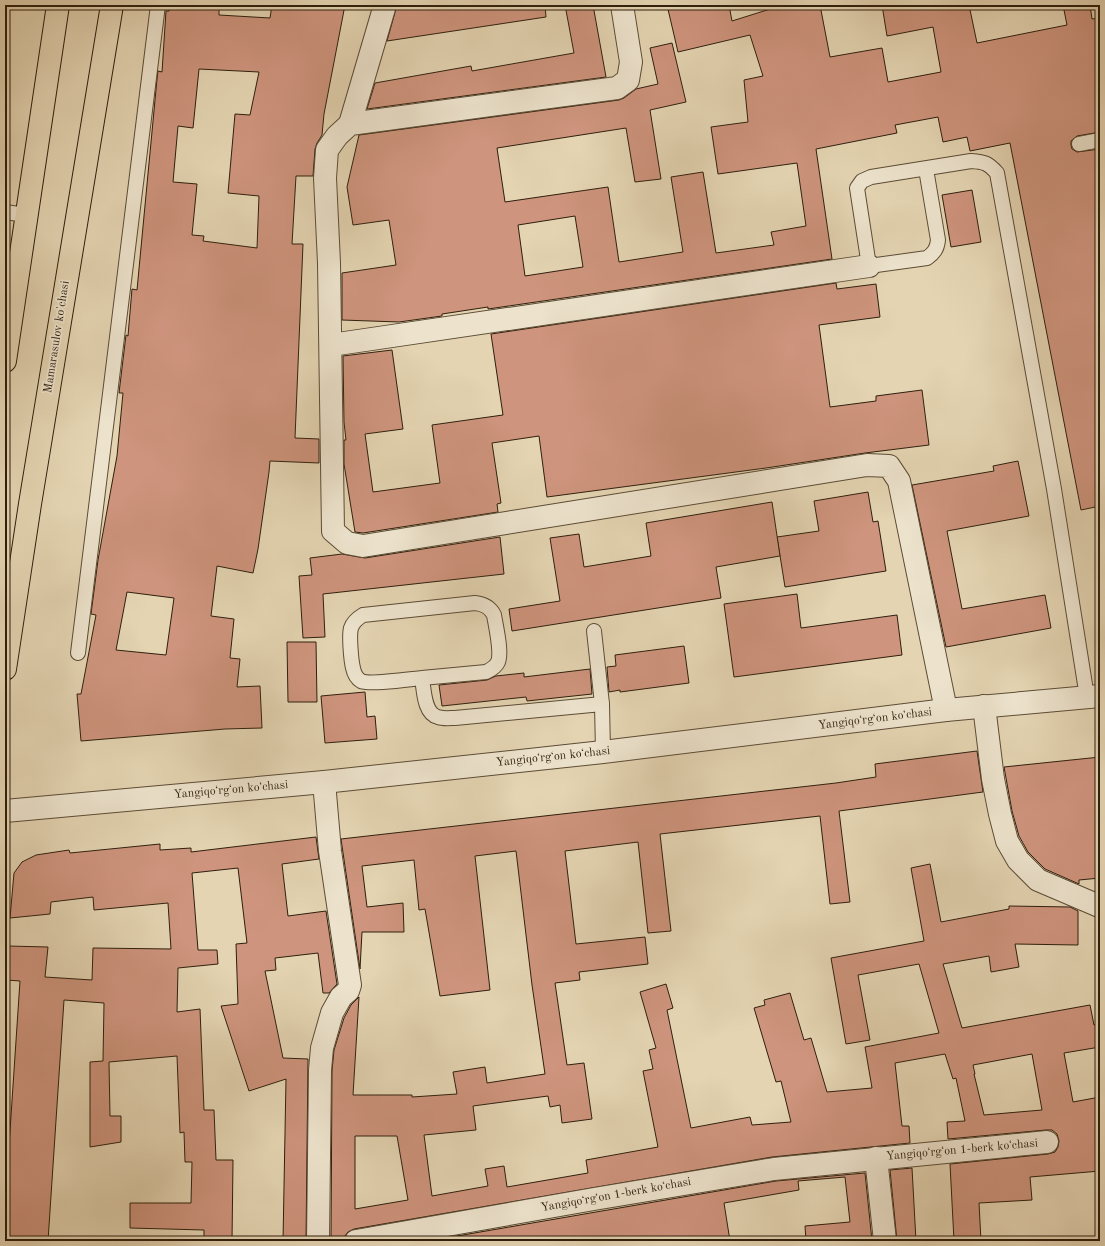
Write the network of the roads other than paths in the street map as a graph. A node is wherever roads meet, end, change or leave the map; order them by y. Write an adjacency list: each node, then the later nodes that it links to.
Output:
1 (58, 5): 11 (main road)
2 (112, 5): 17 (main road, Mamarasulov ko'chasi)
3 (158, 5): 16 (lane)
4 (385, 5): 6 (street)
5 (622, 5): 6 (street)
6 (350, 124): 13 (street)
7 (1100, 140): 8 (lane)
8 (1079, 144)
9 (926, 169): 12 (lane); 12 (lane); 19 (lane)
10 (5, 212): 11 (lane)
11 (26, 215): 14 (main road)
12 (869, 266): 13 (street)
13 (331, 345): 22 (street)
14 (5, 360)
15 (594, 631): 20 (lane)
16 (78, 653)
17 (5, 669)
18 (422, 678): 18 (lane); 20 (lane)
19 (1094, 696): 21 (street, Yangiqoʻrgʻon koʻchasi)
20 (602, 704): 23 (lane)
21 (984, 706): 22 (street, Yangiqoʻrgʻon koʻchasi); 26 (street)
22 (946, 710): 23 (street, Yangiqoʻrgʻon koʻchasi)
23 (603, 752): 24 (street, Yangiqoʻrgʻon koʻchasi)
24 (324, 782): 25 (street, Yangiqoʻrgʻon koʻchasi); 29 (street)
25 (5, 811)
26 (1099, 906)
27 (1047, 1142): 28 (street, Yangiqoʻrgʻon 1-berk koʻchasi)
28 (876, 1158): 30 (street, Yangiqoʻrgʻon 1-berk koʻchasi); 31 (street, Yangiqoʻrgʻon 1-berk koʻchasi)
29 (318, 1241)
30 (356, 1241)
31 (885, 1241)

